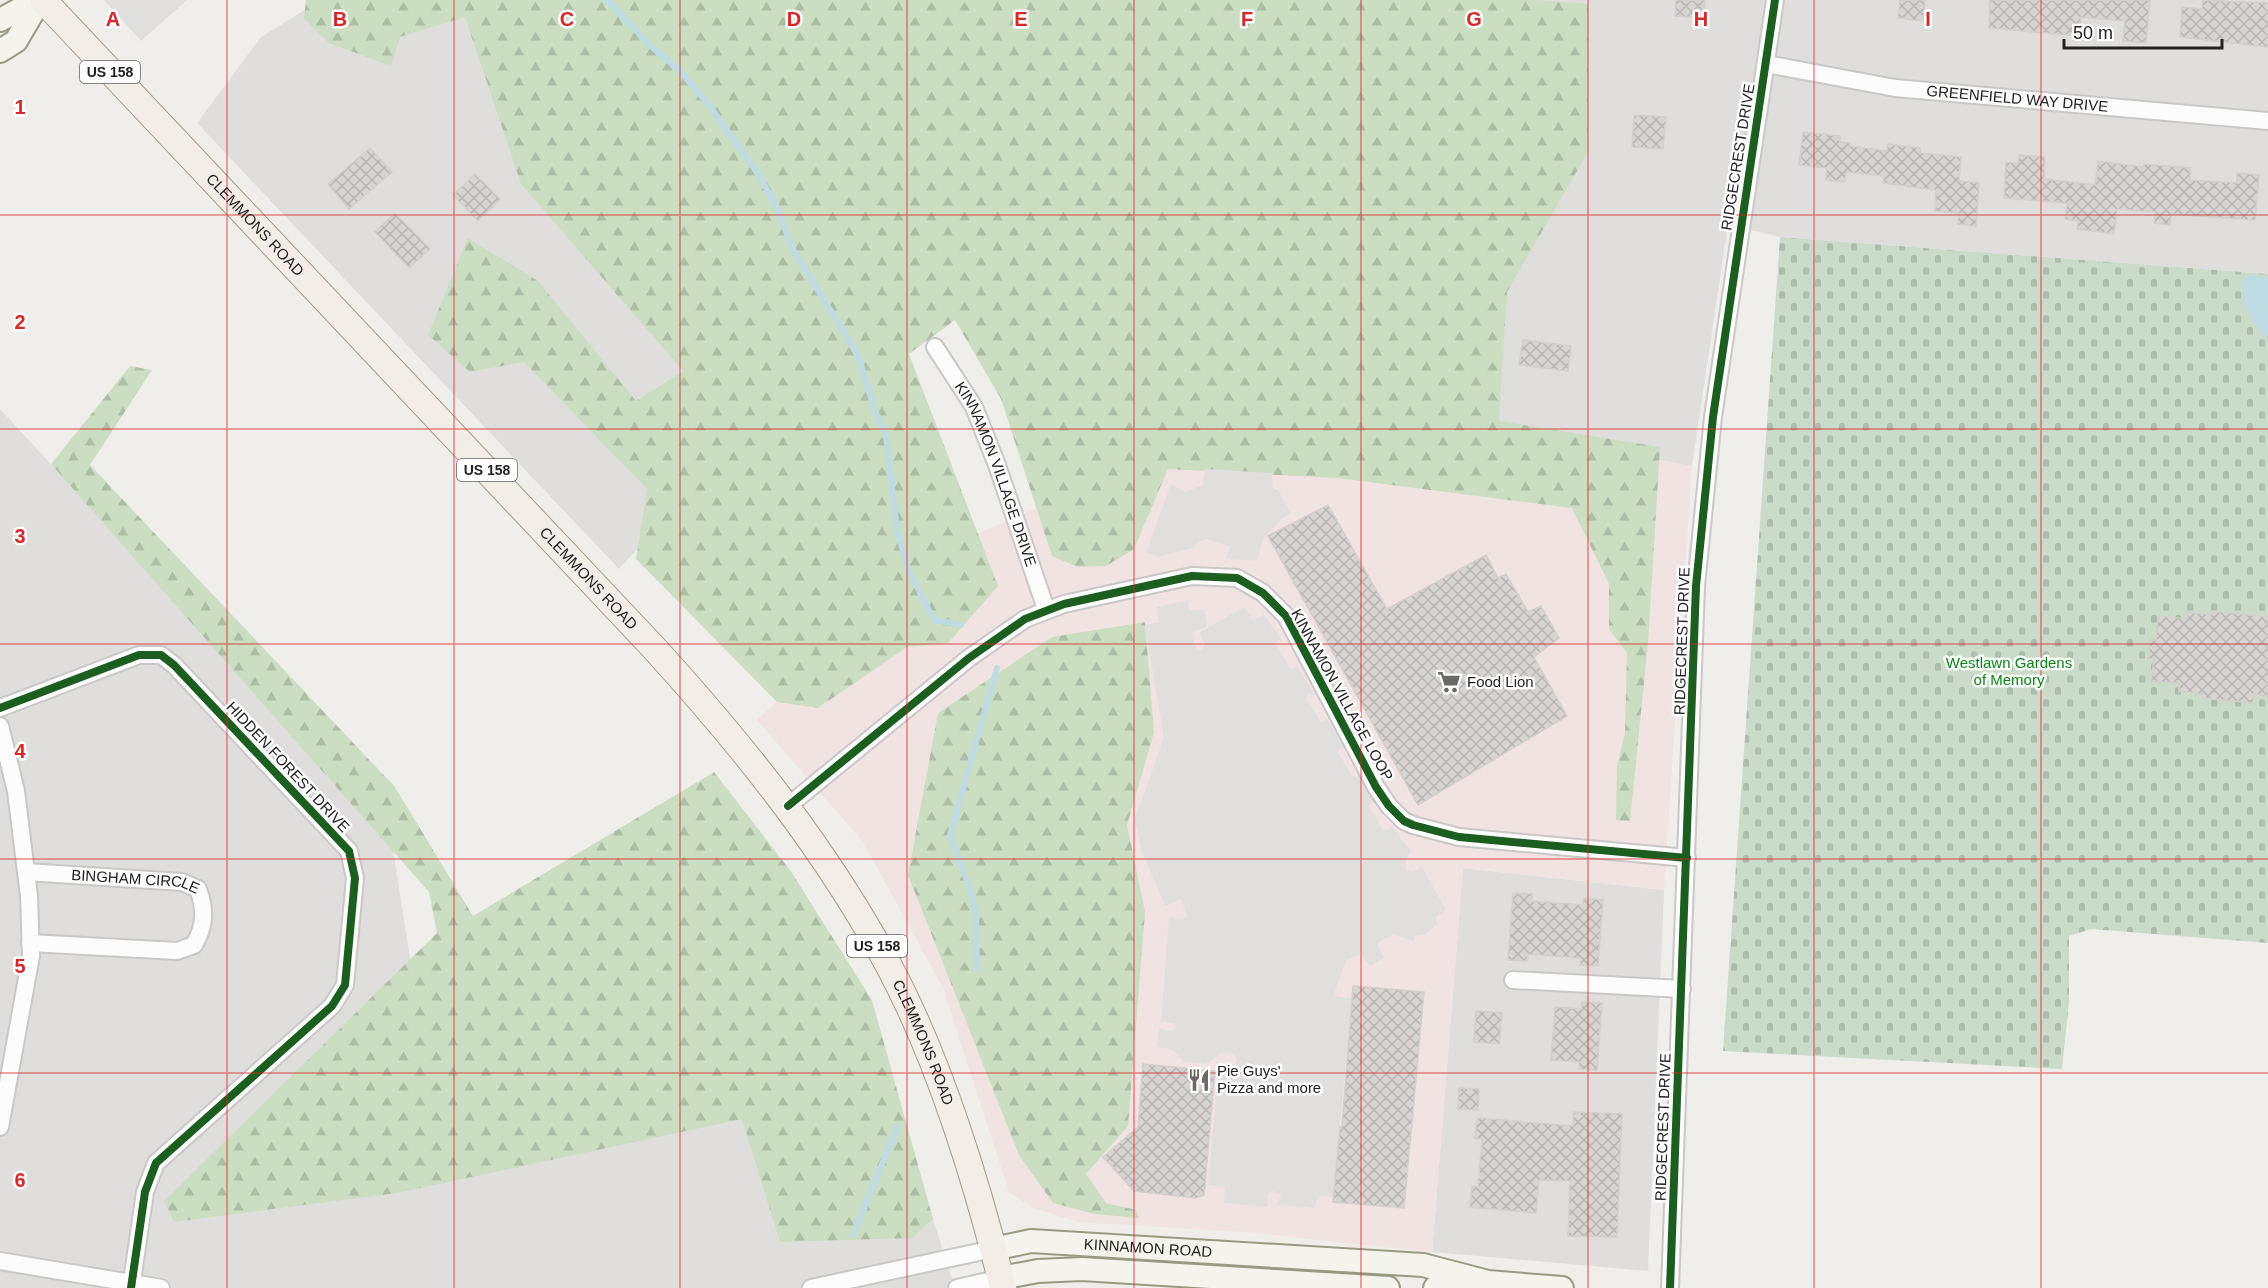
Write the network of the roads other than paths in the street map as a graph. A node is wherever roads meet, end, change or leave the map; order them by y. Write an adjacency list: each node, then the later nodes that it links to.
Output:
1 (40, 0): 3 (main road); 4 (main road); 11 (main road, CLEMMONS ROAD / US 158)
2 (1775, 0): 5 (street, RIDGECREST DRIVE)
3 (0, 21)
4 (0, 51)
5 (1766, 64): 6 (street, GREENFIELD WAY DRIVE); 12 (street, RIDGECREST DRIVE)
6 (2268, 121)
7 (935, 347): 8 (street, KINNAMON VILLAGE DRIVE)
8 (1046, 609): 11 (street, KINNAMON VILLAGE LOOP); 12 (street, KINNAMON VILLAGE LOOP)
9 (0, 708): 22 (street, HIDDEN FOREST DRIVE)
10 (0, 726): 13 (street)
11 (788, 806): 18 (main road, CLEMMONS ROAD / US 158)
12 (1687, 858): 16 (street, RIDGECREST DRIVE)
13 (26, 872): 14 (street); 14 (street, BINGHAM CIRCLE)
14 (30, 943): 17 (street)
15 (1513, 980): 16 (street)
16 (1682, 988): 29 (street, RIDGECREST DRIVE)
17 (0, 1127)
18 (993, 1249): 20 (main road, KINNAMON ROAD); 21 (main road, US 158); 24 (street, KINNAMON ROAD)
19 (0, 1261): 22 (street)
20 (1488, 1282): 27 (main road, KINNAMON ROAD); 28 (main road, KINNAMON ROAD)
21 (1002, 1283): 25 (street, KINNAMON ROAD); 26 (main road, KINNAMON ROAD)
22 (132, 1286): 23 (street)
23 (161, 1288)
24 (811, 1288)
25 (957, 1288)
26 (1388, 1288)
27 (1435, 1288)
28 (1562, 1288)
29 (1670, 1288)

